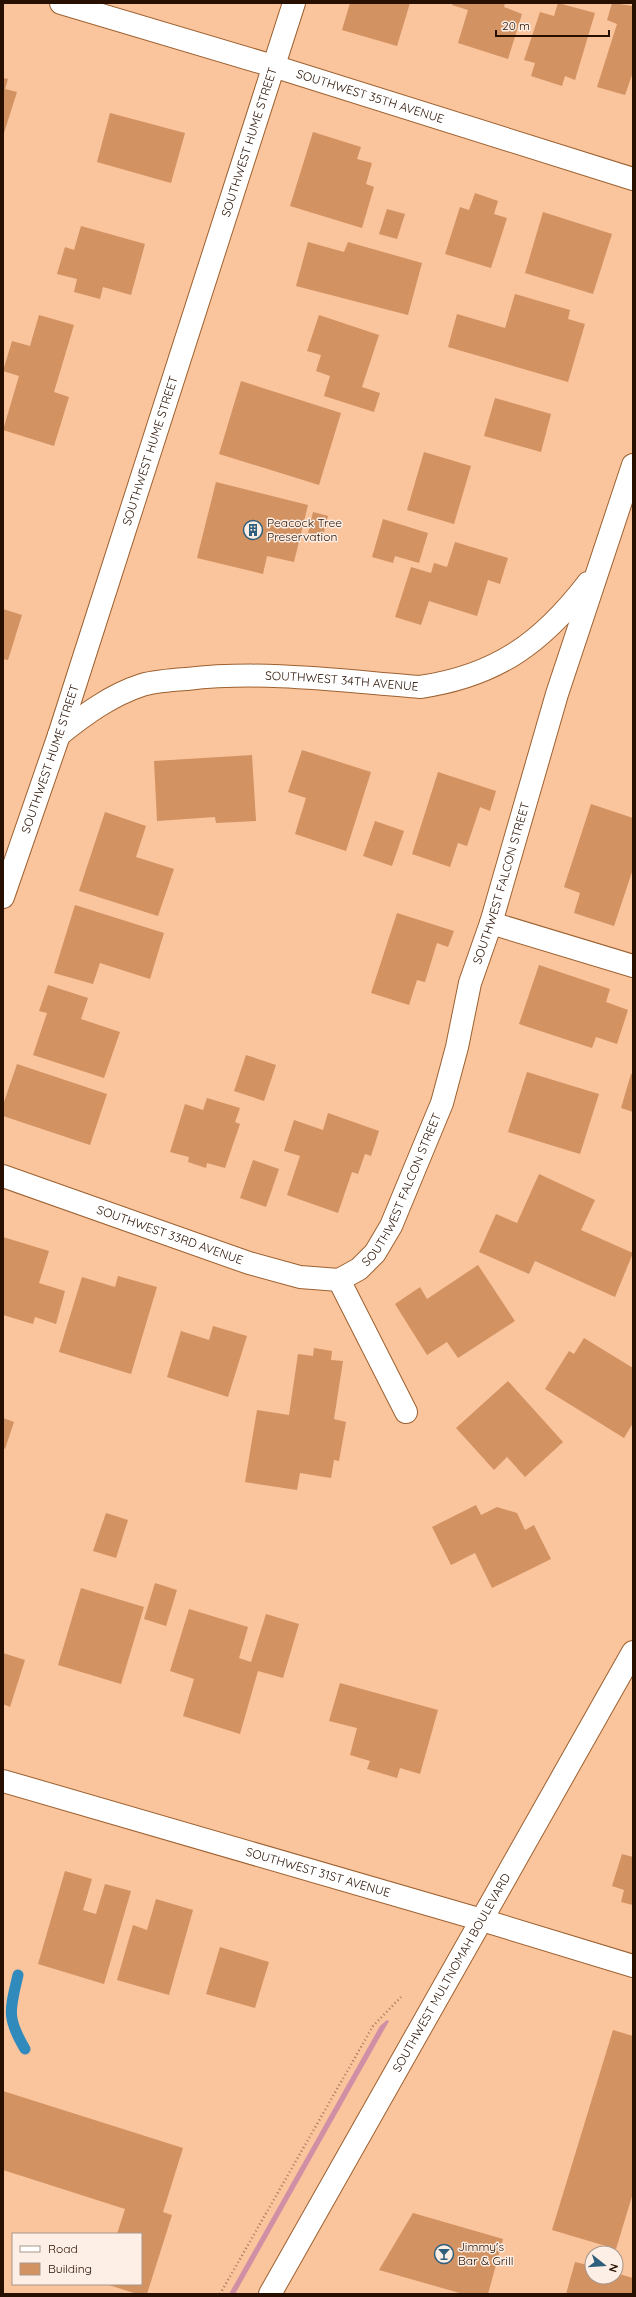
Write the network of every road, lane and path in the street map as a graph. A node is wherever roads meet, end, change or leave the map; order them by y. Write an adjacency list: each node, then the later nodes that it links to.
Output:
1 (61, 3): 3 (street, SOUTHWEST 35TH AVENUE)
2 (294, 3): 3 (street, SOUTHWEST HUME STREET)
3 (273, 66): 4 (street, SOUTHWEST 35TH AVENUE); 7 (street, SOUTHWEST HUME STREET)
4 (633, 179)
5 (633, 465): 6 (street, SOUTHWEST FALCON STREET)
6 (597, 571): 7 (street, SOUTHWEST 34TH AVENUE); 9 (street, SOUTHWEST FALCON STREET)
7 (59, 735): 8 (street, SOUTHWEST HUME STREET)
8 (3, 897)
9 (491, 923): 10 (street); 12 (street, SOUTHWEST FALCON STREET)
10 (633, 966)
11 (3, 1176): 12 (street, SOUTHWEST 33RD AVENUE)
12 (339, 1280): 13 (street)
13 (406, 1412)
14 (633, 1652): 16 (street, SOUTHWEST MULTNOMAH BOULEVARD)
15 (3, 1781): 16 (street, SOUTHWEST 31ST AVENUE)
16 (482, 1920): 17 (street, SOUTHWEST 31ST AVENUE); 20 (street, SOUTHWEST MULTNOMAH BOULEVARD)
17 (633, 1966)
18 (373, 2026): 19 (path)
19 (220, 2294)
20 (270, 2294)

